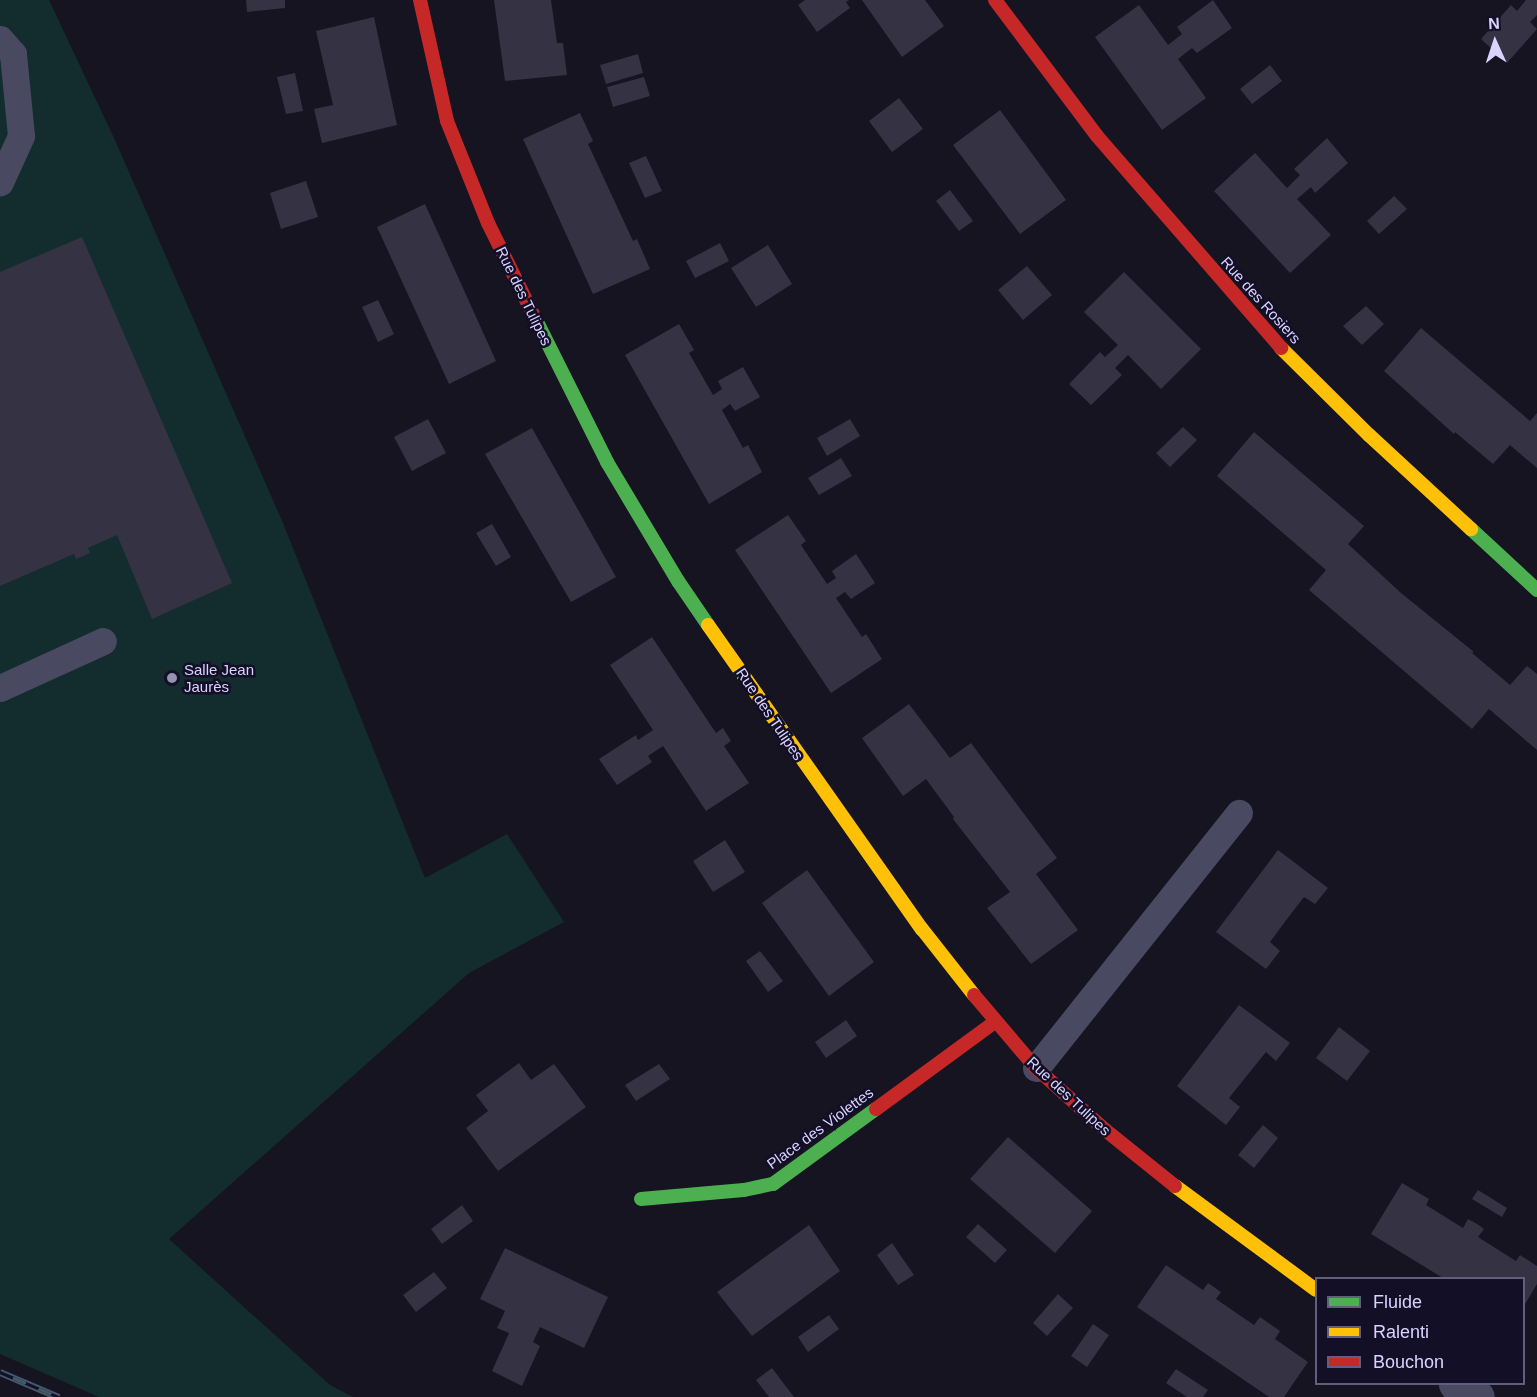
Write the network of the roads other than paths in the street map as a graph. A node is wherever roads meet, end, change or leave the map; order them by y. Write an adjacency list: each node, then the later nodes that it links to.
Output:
1 (420, 0): 9 (street, Rue des Tulipes)
2 (995, 0): 5 (street, Rue des Rosiers)
3 (0, 39): 4 (lane)
4 (0, 182)
5 (1537, 590)
6 (103, 640): 7 (lane)
7 (0, 687)
8 (1239, 813): 10 (lane)
9 (994, 1022): 10 (street, Rue des Tulipes); 11 (street, Place des Violettes)
10 (1036, 1068): 12 (street, Rue des Tulipes)
11 (641, 1199)
12 (1315, 1289)
13 (1458, 1385): 14 (street)
14 (1478, 1397)

